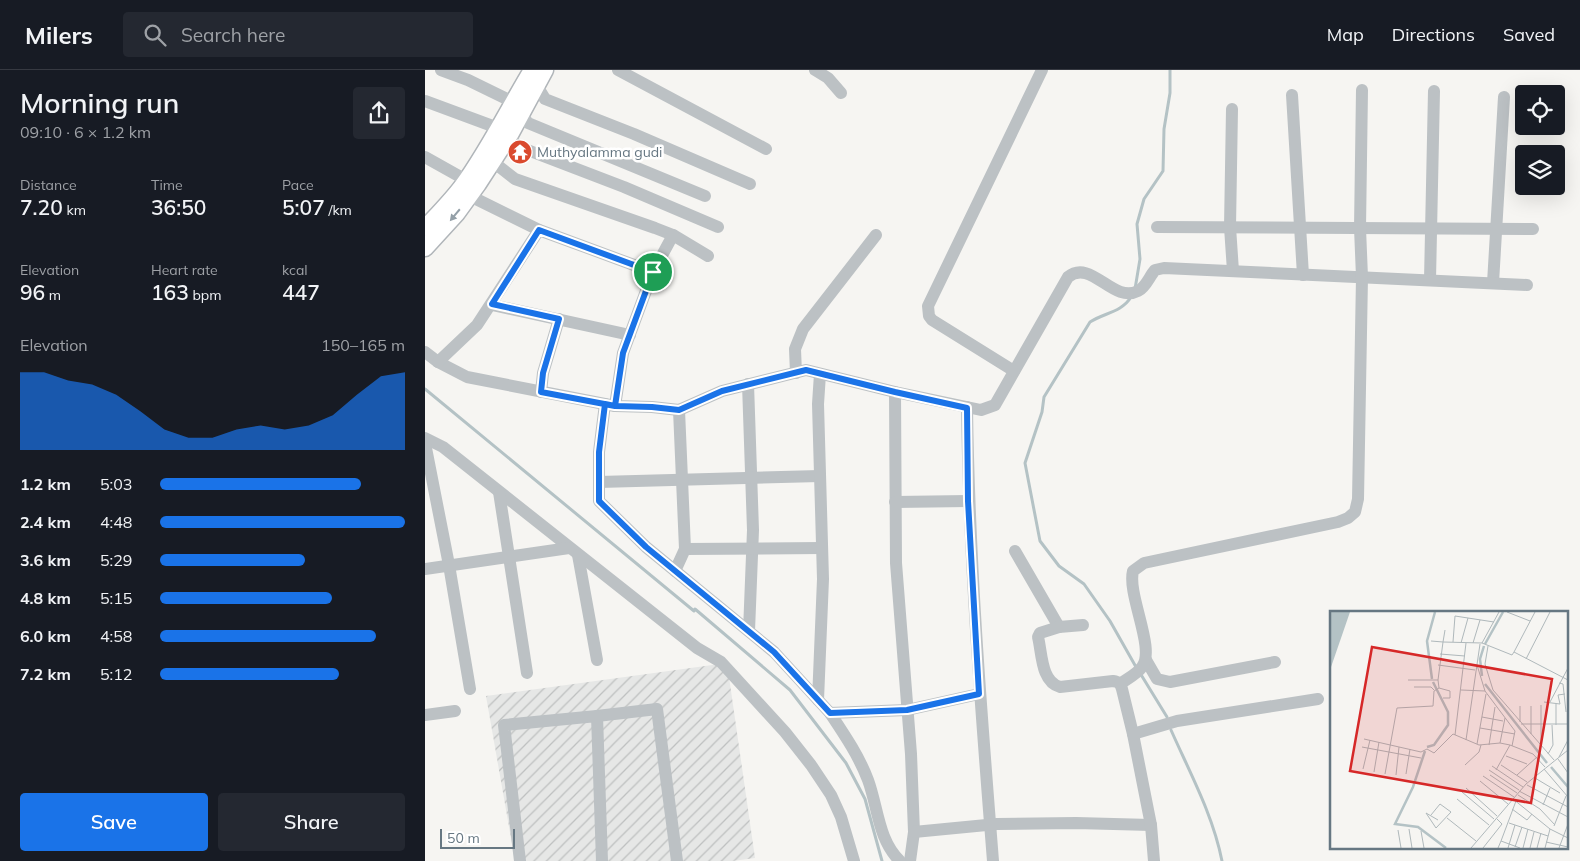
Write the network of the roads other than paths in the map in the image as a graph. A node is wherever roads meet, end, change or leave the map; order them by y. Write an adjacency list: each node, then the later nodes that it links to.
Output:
1 (441, 70): 12 (street)
2 (618, 70): 15 (street)
3 (815, 70): 8 (street)
4 (1042, 70): 47 (street)
5 (535, 74): 12 (main road); 18 (street)
6 (1361, 90): 26 (street)
7 (1434, 91): 27 (street)
8 (841, 93)
9 (1292, 95): 25 (street)
10 (1504, 97): 28 (street)
11 (425, 101): 14 (street)
12 (517, 108): 14 (main road); 20 (street)
13 (1232, 109): 23 (street)
14 (506, 132): 17 (main road); 19 (main road); 21 (street)
15 (766, 150)
16 (425, 158): 19 (street)
17 (493, 161): 19 (main road); 31 (street)
18 (750, 184)
19 (468, 188): 24 (main road); 30 (street); 33 (main road, one-way to 33)
20 (705, 196)
21 (718, 227)
22 (1157, 227): 23 (street)
23 (1230, 227): 25 (street); 36 (street)
24 (425, 228)
25 (1301, 228): 26 (street); 37 (street)
26 (1360, 228): 27 (street); 38 (street)
27 (1430, 228): 28 (street); 39 (street)
28 (1495, 229): 29 (street); 40 (street)
29 (1533, 229)
30 (539, 230): 35 (street); 42 (street)
31 (673, 235): 34 (street); 35 (street)
32 (876, 235): 48 (street)
33 (425, 248)
34 (708, 256)
35 (653, 272): 44 (street)
36 (1233, 272): 37 (street); 47 (street)
37 (1303, 275): 38 (street)
38 (1363, 277): 39 (street); 79 (street)
39 (1430, 280): 40 (street)
40 (1493, 283): 41 (street)
41 (1527, 285)
42 (492, 304): 43 (street); 46 (street)
43 (559, 319): 44 (street); 51 (street)
44 (630, 335): 53 (street)
45 (425, 352): 46 (street)
46 (438, 362): 51 (street)
47 (1014, 371): 54 (street)
48 (796, 373): 49 (street); 50 (street)
49 (821, 374): 52 (street); 58 (street)
50 (748, 384): 55 (street); 59 (street)
51 (541, 392): 53 (street)
52 (895, 392): 54 (street); 64 (street)
53 (610, 405): 55 (street); 61 (street)
54 (967, 408): 63 (street)
55 (679, 410): 60 (street)
56 (425, 438): 62 (street)
57 (425, 443): 71 (street)
58 (820, 476): 59 (street); 65 (street)
59 (752, 478): 60 (street); 66 (street)
60 (683, 480): 61 (street); 67 (street)
61 (599, 482): 73 (street)
62 (499, 492): 68 (street); 70 (street)
63 (968, 501): 64 (street); 83 (street)
64 (895, 502): 86 (street)
65 (822, 548): 66 (street); 85 (street)
66 (752, 549): 67 (street); 76 (street)
67 (685, 550): 73 (street)
68 (574, 551): 70 (street); 77 (street); 98 (street)
69 (1015, 551): 75 (street)
70 (509, 556): 71 (street); 80 (street)
71 (449, 565): 72 (street); 82 (street)
72 (425, 569)
73 (675, 571): 76 (street)
74 (1083, 625): 75 (street)
75 (1059, 627): 81 (street)
76 (749, 631): 85 (street)
77 (597, 660)
78 (1275, 662): 79 (street)
79 (1144, 664): 81 (street)
80 (527, 672)
81 (1126, 680): 91 (street)
82 (470, 689)
83 (979, 694): 86 (street); 92 (street)
84 (1318, 699): 91 (street)
85 (818, 700): 88 (street)
86 (907, 710): 88 (street); 94 (street)
87 (455, 711): 89 (street)
88 (830, 713): 99 (street)
89 (425, 715)
90 (597, 716): 95 (street); 96 (street); 97 (street)
91 (1133, 734): 93 (street)
92 (990, 824): 93 (street); 94 (street); 101 (street)
93 (1151, 825): 102 (street)
94 (914, 832): 100 (street)
95 (520, 861)
96 (602, 861)
97 (677, 861)
98 (854, 861)
99 (900, 861)
100 (911, 861)
101 (993, 861)
102 (1154, 861)

